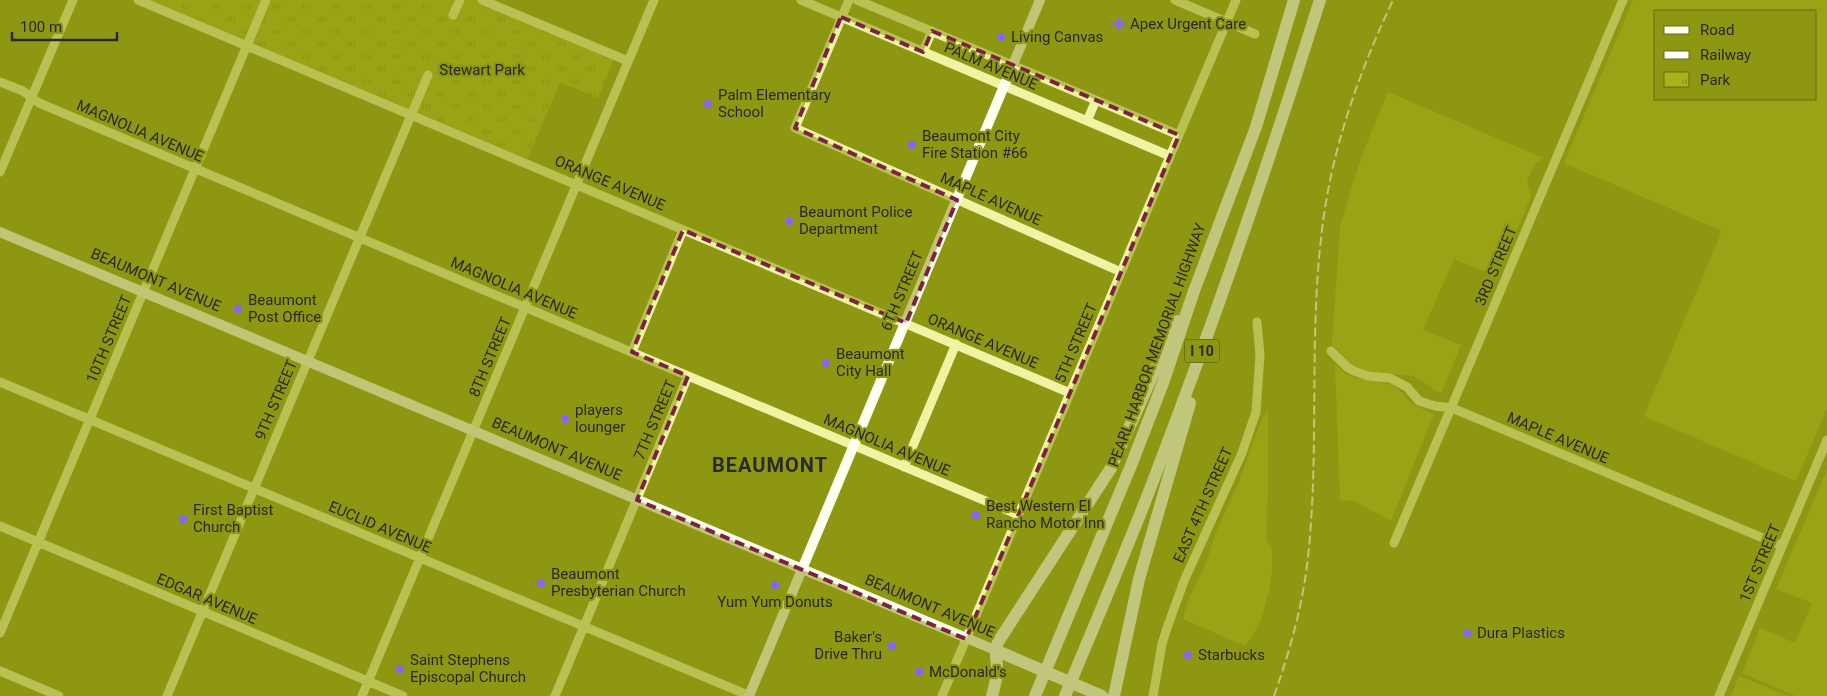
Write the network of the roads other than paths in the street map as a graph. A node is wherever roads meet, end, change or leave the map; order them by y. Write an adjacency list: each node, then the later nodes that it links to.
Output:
1 (73, 0): 28 (street)
2 (138, 0): 21 (street, ORANGE AVENUE)
3 (266, 0): 21 (street, 10TH STREET)
4 (460, 0): 16 (street)
5 (482, 0): 23 (street)
6 (654, 0): 23 (street, 8TH STREET)
7 (801, 0): 17 (street, PALM AVENUE)
8 (848, 0): 17 (street)
9 (857, 0): 19 (street, PALM AVENUE)
10 (1040, 0): 24 (main road, 6TH STREET)
11 (1175, 0): 18 (street)
12 (1236, 0): 18 (street, 5TH STREET)
13 (1294, 0): 42 (highway, PEARL HARBOR MEMORIAL HIGHWAY / I 10)
14 (1320, 0): 47 (highway, I 10)
15 (1623, 0): 55 (street, 3RD STREET)
16 (453, 15)
17 (841, 17): 22 (street, PALM AVENUE); 37 (street, MAPLE AVENUE)
18 (1227, 22): 20 (street); 32 (street, 5TH STREET)
19 (932, 31): 22 (street); 24 (street, PALM AVENUE)
20 (1255, 34)
21 (247, 46): 30 (street, ORANGE AVENUE); 34 (street, 10TH STREET)
22 (923, 52): 27 (street, PALM AVENUE)
23 (628, 61): 36 (street, 8TH STREET)
24 (1013, 65): 27 (main road, 6TH STREET); 29 (street, PALM AVENUE)
25 (428, 75): 30 (street, 9TH STREET)
26 (0, 82): 28 (street, MAGNOLIA AVENUE)
27 (1004, 87): 31 (street, PALM AVENUE); 37 (main road, 6TH STREET)
28 (32, 98): 34 (street, MAGNOLIA AVENUE); 35 (street)
29 (1096, 100): 31 (street); 32 (street, PALM AVENUE)
30 (411, 115): 36 (street, ORANGE AVENUE); 40 (street, 9TH STREET)
31 (1087, 121): 33 (street, PALM AVENUE)
32 (1179, 135): 33 (street, 5TH STREET)
33 (1170, 156): 41 (street, 5TH STREET)
34 (195, 168): 40 (street, MAGNOLIA AVENUE); 43 (street, 10TH STREET)
35 (0, 172)
36 (577, 184): 38 (street, ORANGE AVENUE); 44 (street, 8TH STREET)
37 (957, 200): 41 (street, MAPLE AVENUE); 46 (main road, 6TH STREET)
38 (683, 230): 46 (street, ORANGE AVENUE); 50 (street)
39 (0, 232): 43 (main road, BEAUMONT AVENUE)
40 (360, 238): 44 (street, MAGNOLIA AVENUE); 51 (street, 9TH STREET)
41 (1122, 272): 54 (street, 5TH STREET)
42 (1194, 290): 74 (highway); 86 (highway, PEARL HARBOR MEMORIAL HIGHWAY / I 10)
43 (143, 292): 51 (main road, BEAUMONT AVENUE); 56 (street, 10TH STREET)
44 (525, 307): 50 (street, MAGNOLIA AVENUE); 57 (street, 8TH STREET)
45 (1257, 322): 89 (street, EAST 4TH STREET)
46 (906, 323): 48 (street, ORANGE AVENUE); 59 (main road, 6TH STREET)
47 (1209, 331): 87 (highway, I 10); 88 (highway)
48 (956, 344): 54 (street, ORANGE AVENUE); 60 (street)
49 (1332, 351): 55 (street, MAPLE AVENUE)
50 (632, 352): 52 (street, MAGNOLIA AVENUE)
51 (308, 362): 57 (main road, BEAUMONT AVENUE); 61 (street, 9TH STREET)
52 (688, 376): 59 (street, MAGNOLIA AVENUE); 62 (street, 7TH STREET)
53 (0, 382): 56 (street, EUCLID AVENUE)
54 (1070, 393): 63 (street, 5TH STREET)
55 (1452, 408): 66 (street, 3RD STREET); 67 (street, MAPLE AVENUE)
56 (90, 420): 61 (street, EUCLID AVENUE); 65 (street, 10TH STREET)
57 (473, 431): 62 (main road, BEAUMONT AVENUE); 68 (street, 8TH STREET)
58 (1827, 440): 67 (street, 1ST STREET)
59 (854, 446): 60 (street, MAGNOLIA AVENUE); 69 (main road, 6TH STREET)
60 (904, 467): 63 (street, MAGNOLIA AVENUE)
61 (254, 489): 68 (street, EUCLID AVENUE); 70 (street, 9TH STREET)
62 (636, 500): 69 (main road, BEAUMONT AVENUE); 71 (street, 7TH STREET)
63 (1019, 515): 73 (street, 5TH STREET)
64 (0, 526): 65 (street, EDGAR AVENUE)
65 (38, 542): 70 (street, EDGAR AVENUE); 72 (street, 10TH STREET)
66 (1394, 543)
67 (1782, 546): 90 (street, 1ST STREET)
68 (420, 558): 71 (street, EUCLID AVENUE); 76 (street, 8TH STREET)
69 (803, 570): 73 (main road, BEAUMONT AVENUE); 83 (main road, 6TH STREET)
70 (202, 612): 76 (street, EDGAR AVENUE); 79 (street, 9TH STREET)
71 (583, 627): 82 (street, 7TH STREET); 83 (street, EUCLID AVENUE)
72 (0, 633)
73 (966, 639): 74 (main road, BEAUMONT AVENUE); 84 (street, 5TH STREET)
74 (995, 650): 77 (highway, BEAUMONT AVENUE); 85 (highway)
75 (0, 671): 78 (street)
76 (368, 681): 80 (street, 8TH STREET); 81 (street, EDGAR AVENUE)
77 (1098, 694)
78 (59, 696)
79 (167, 696)
80 (362, 696)
81 (403, 696)
82 (554, 696)
83 (750, 696)
84 (942, 696)
85 (992, 696)
86 (1035, 696)
87 (1065, 696)
88 (1114, 696)
89 (1153, 696)
90 (1719, 696)

